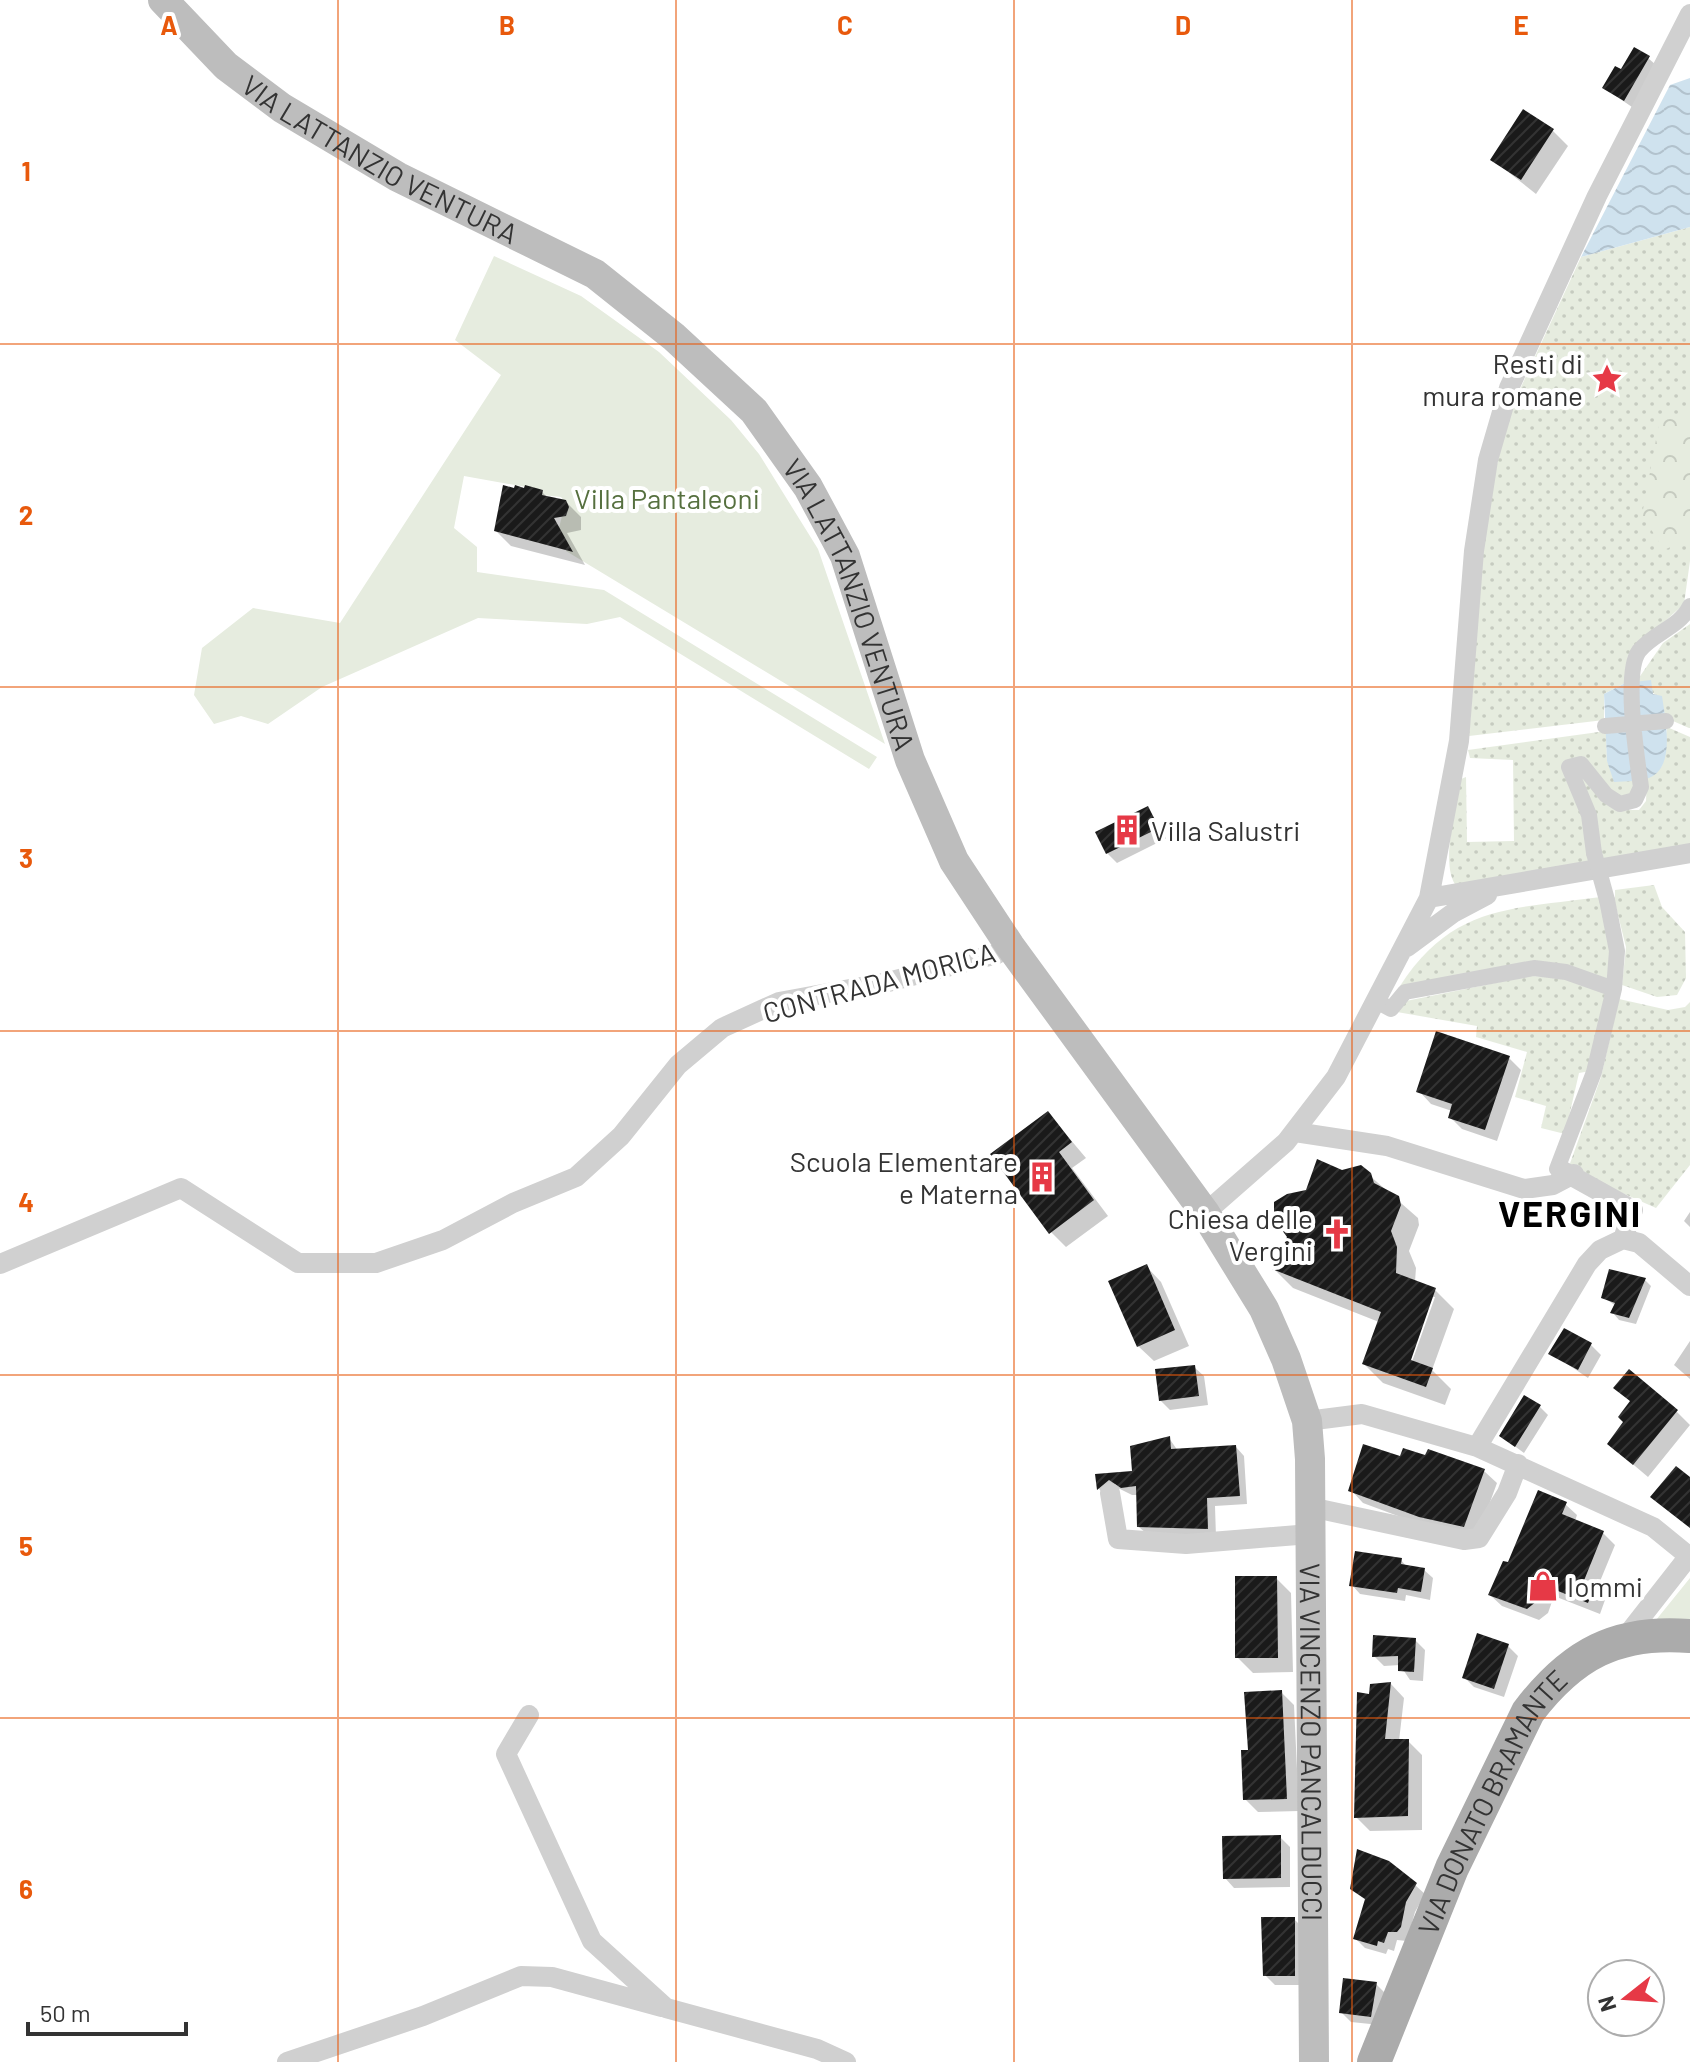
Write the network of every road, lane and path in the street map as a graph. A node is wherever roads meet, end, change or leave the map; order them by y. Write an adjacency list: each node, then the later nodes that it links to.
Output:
1 (163, 0): 10 (main road, VIA LATTANZIO VENTURA)
2 (1690, 14): 9 (street)
3 (1690, 606): 5 (street)
4 (1666, 721): 5 (street)
5 (1635, 723): 6 (street); 12 (street, bridge)
6 (1605, 726)
7 (1690, 853): 8 (street)
8 (1509, 887): 9 (street); 11 (street)
9 (1429, 898): 11 (street)
10 (1010, 946): 16 (main road, VIA LATTANZIO VENTURA); 18 (street, CONTRADA MORICA)
11 (1404, 950): 13 (street)
12 (1614, 989): 13 (street); 15 (street)
13 (1378, 1002): 14 (street)
14 (1295, 1132): 15 (street); 16 (street)
15 (1565, 1172): 17 (street)
16 (1205, 1213): 20 (main road, VIA LATTANZIO VENTURA)
17 (1623, 1239): 19 (street); 21 (street)
18 (0, 1264)
19 (1690, 1286)
20 (1307, 1421): 21 (street); 24 (main road, VIA VINCENZO PANCALDUCCI)
21 (1477, 1447): 22 (street)
22 (1518, 1464): 24 (street); 25 (street)
23 (1110, 1493): 24 (street)
24 (1310, 1520): 32 (main road, VIA VINCENZO PANCALDUCCI)
25 (1689, 1556): 27 (street)
26 (1690, 1636): 27 (main road, VIA DONATO BRAMANTE)
27 (1624, 1639): 33 (main road, VIA DONATO BRAMANTE)
28 (529, 1715): 29 (street)
29 (666, 2008): 30 (street); 31 (street)
30 (287, 2062)
31 (846, 2062)
32 (1314, 2062)
33 (1374, 2062)

